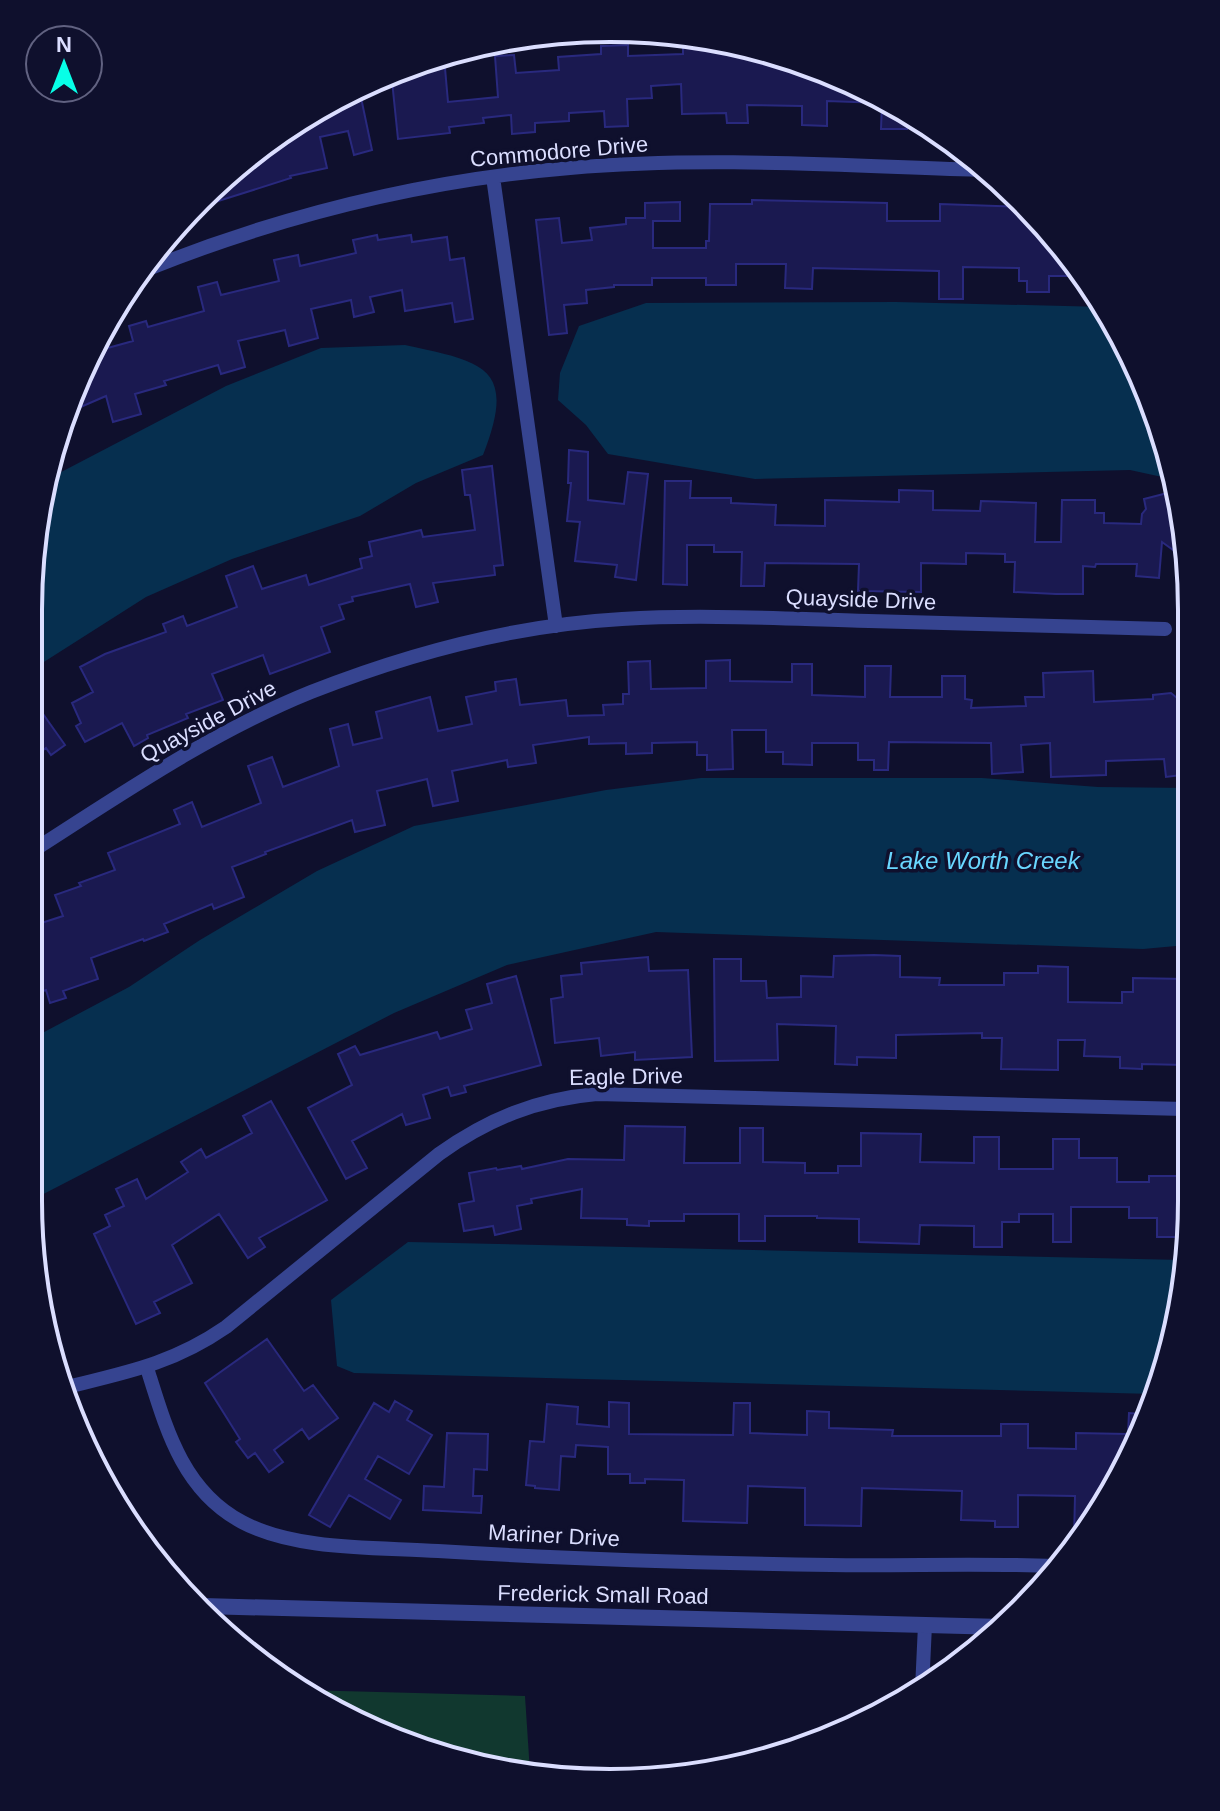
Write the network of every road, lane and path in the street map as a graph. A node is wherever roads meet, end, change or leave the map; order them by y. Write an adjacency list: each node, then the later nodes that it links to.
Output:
1 (969, 170): 2 (street, Commodore Drive)
2 (493, 177): 3 (street, Commodore Drive); 4 (street)
3 (158, 265)
4 (556, 626): 5 (street, Quayside Drive); 6 (street, Quayside Drive)
5 (1165, 629)
6 (42, 845)
7 (1178, 1109): 8 (street, Eagle Drive)
8 (147, 1368): 9 (street, Eagle Drive); 10 (street, Mariner Drive)
9 (73, 1386)
10 (1045, 1566)
11 (211, 1606): 12 (street, Frederick Small Road)
12 (925, 1625): 13 (street, Frederick Small Road); 14 (street)
13 (987, 1627)
14 (923, 1675)

